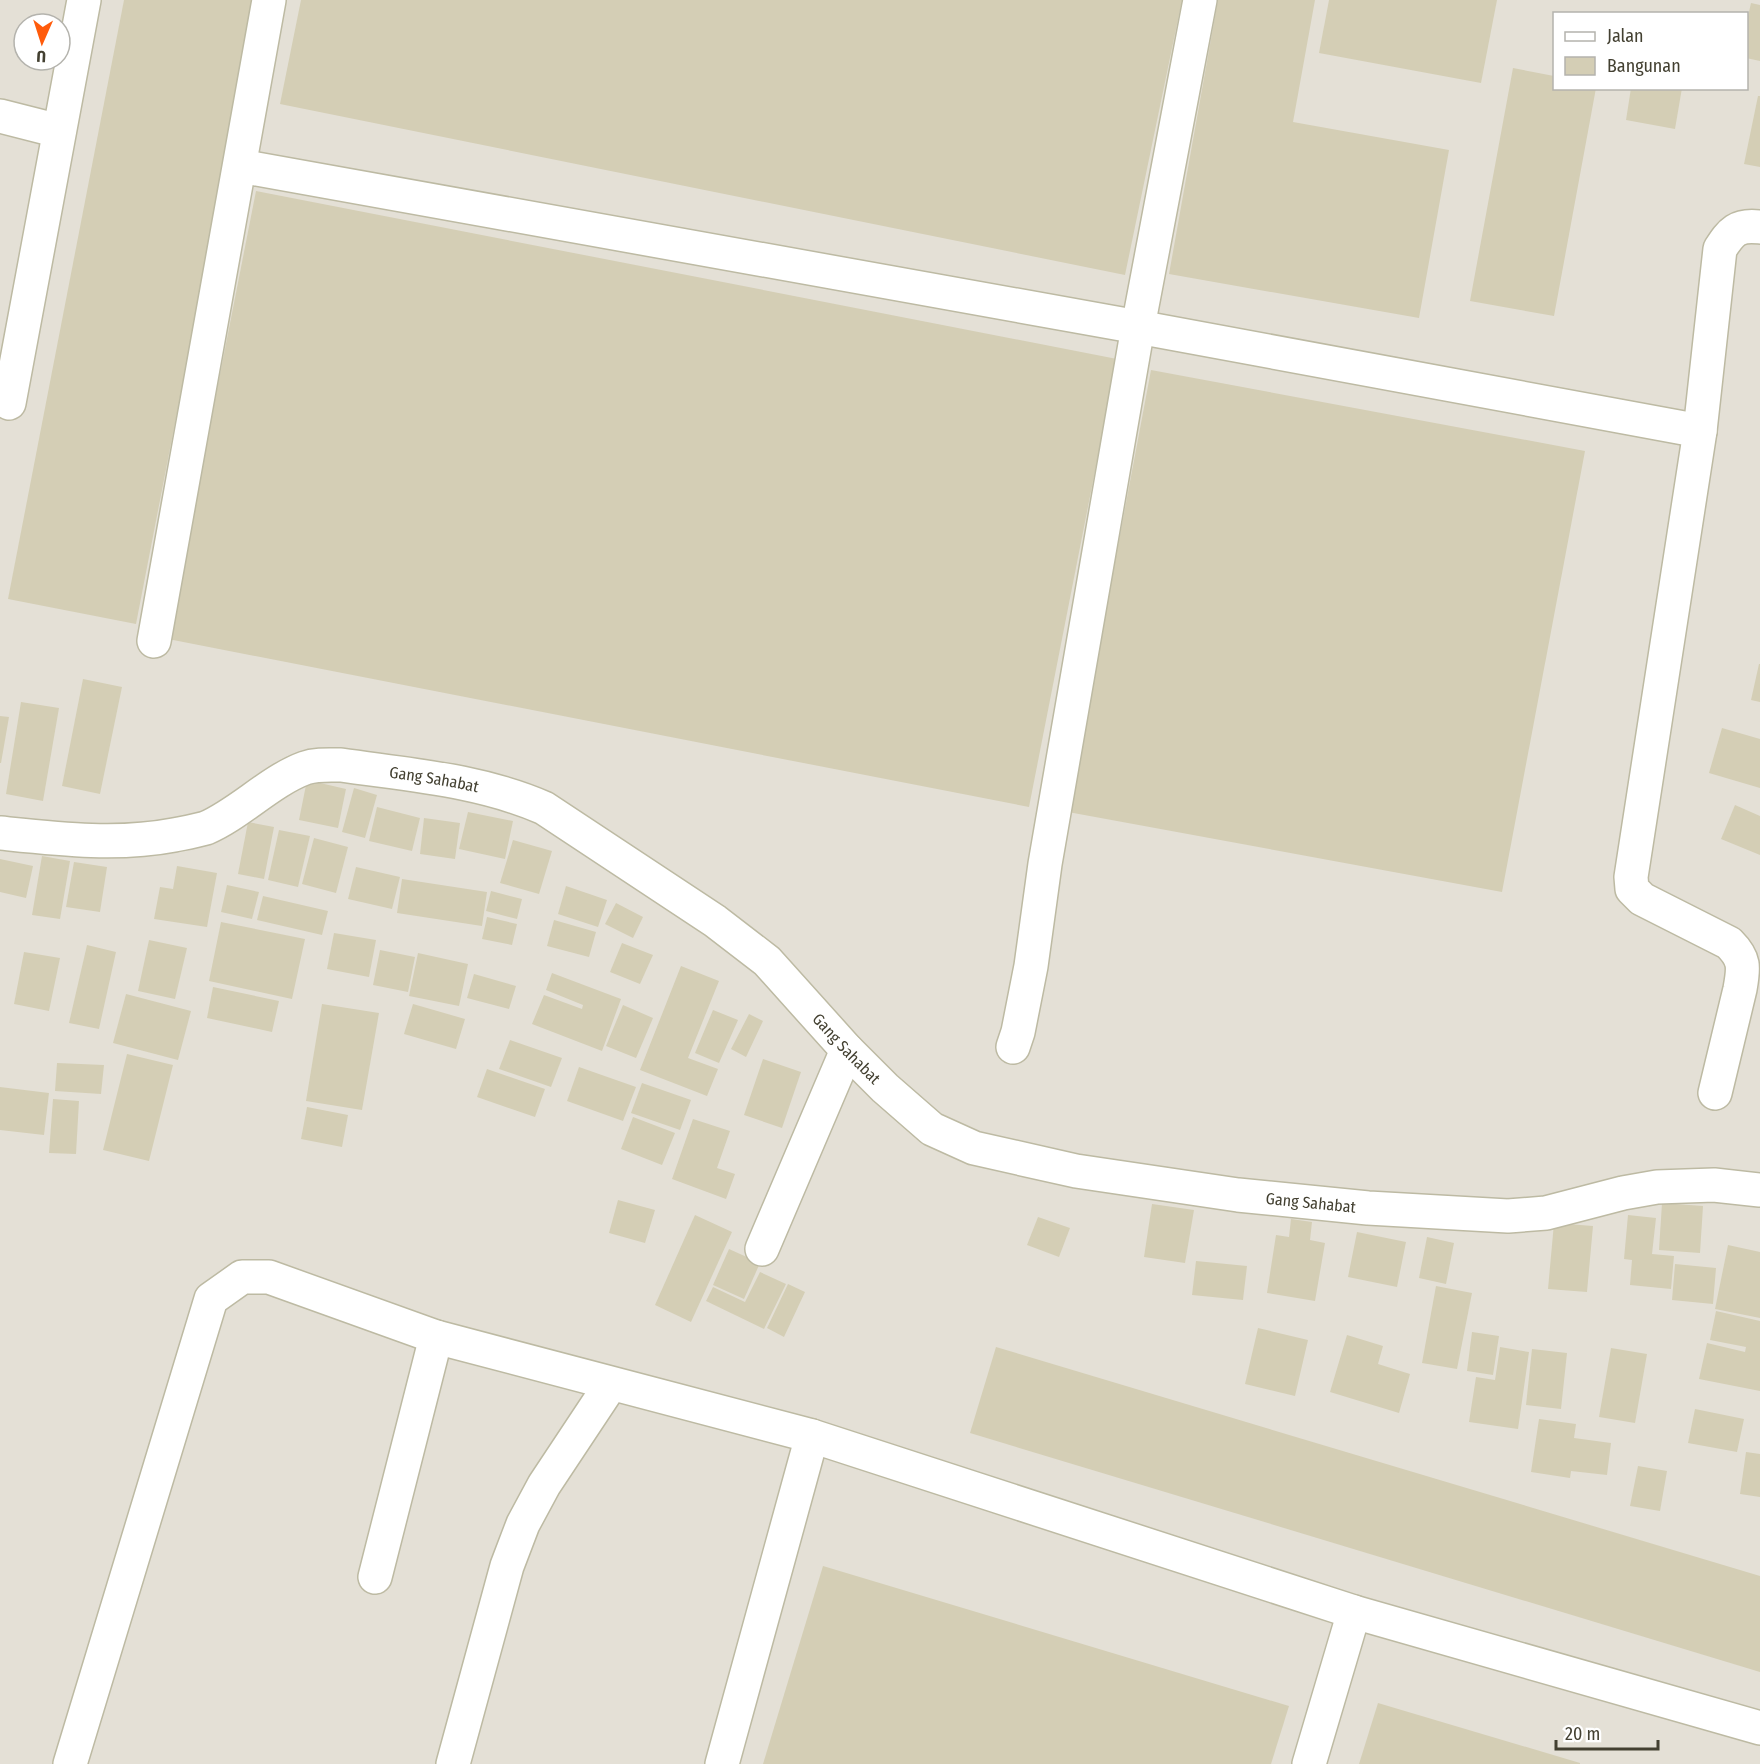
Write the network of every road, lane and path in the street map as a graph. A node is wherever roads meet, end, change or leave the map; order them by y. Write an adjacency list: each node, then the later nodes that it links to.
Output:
1 (84, 0): 5 (street)
2 (269, 0): 6 (street)
3 (1200, 0): 8 (street)
4 (0, 116): 5 (street)
5 (59, 131): 9 (street)
6 (240, 166): 8 (street); 11 (street)
7 (1760, 227): 10 (street)
8 (1138, 327): 10 (street); 13 (street)
9 (9, 403)
10 (1700, 431): 15 (street)
11 (154, 641)
12 (0, 833): 14 (street, Gang Sahabat)
13 (1013, 1047)
14 (847, 1050): 16 (street, Gang Sahabat); 17 (street)
15 (1715, 1093)
16 (1755, 1183)
17 (762, 1249)
18 (436, 1336): 19 (street); 21 (street); 24 (street)
19 (611, 1384): 20 (street); 25 (street)
20 (812, 1436): 22 (street); 26 (street)
21 (375, 1577)
22 (1354, 1612): 23 (street); 27 (street)
23 (1760, 1728)
24 (70, 1764)
25 (453, 1764)
26 (722, 1764)
27 (1309, 1764)

